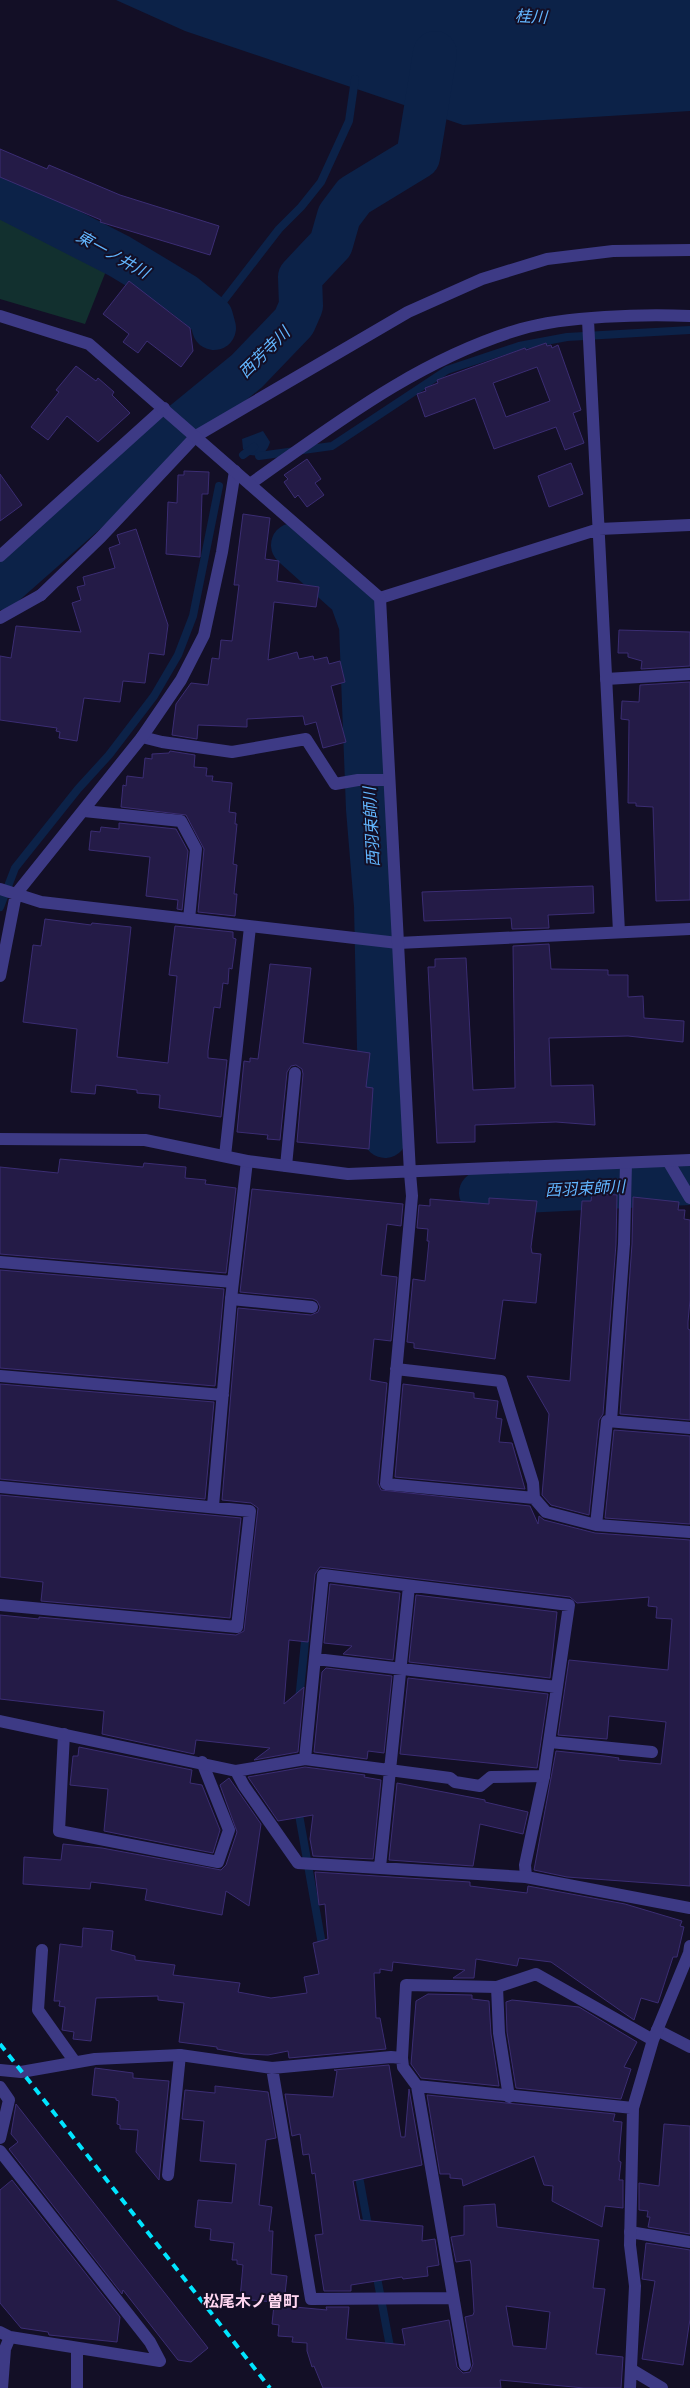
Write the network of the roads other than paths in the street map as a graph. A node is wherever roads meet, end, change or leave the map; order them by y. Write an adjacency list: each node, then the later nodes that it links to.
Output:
1 (690, 250): 6 (street)
2 (0, 316): 5 (street)
3 (690, 316): 4 (street)
4 (588, 320): 8 (street); 10 (street)
5 (164, 408): 6 (street); 11 (street)
6 (196, 436): 7 (street); 13 (street)
7 (235, 471): 8 (street); 16 (street)
8 (250, 484): 12 (street)
9 (690, 526): 10 (street)
10 (599, 529): 12 (street); 15 (street)
11 (0, 556)
12 (380, 598): 17 (street)
13 (0, 618)
14 (690, 674): 15 (street)
15 (606, 679): 23 (street)
16 (142, 737): 17 (street); 18 (street)
17 (389, 780): 24 (street)
18 (84, 811): 19 (street); 20 (street)
19 (9, 891): 20 (street); 25 (street)
20 (189, 919): 21 (street)
21 (250, 927): 24 (street); 28 (street)
22 (690, 929): 23 (street)
23 (619, 932): 24 (street)
24 (398, 943): 34 (street)
25 (0, 976)
26 (294, 1073): 33 (street)
27 (0, 1139): 28 (street)
28 (225, 1156): 30 (street)
29 (690, 1160): 31 (street)
30 (247, 1161): 33 (street); 37 (street)
31 (668, 1161): 32 (street); 35 (street)
32 (626, 1163): 34 (street); 43 (street)
33 (286, 1166): 34 (street)
34 (410, 1173): 40 (street)
35 (685, 1189)
36 (0, 1262): 37 (street)
37 (233, 1282): 38 (street)
38 (231, 1299): 39 (street); 42 (street)
39 (312, 1307)
40 (396, 1369): 46 (street); 46 (street)
41 (0, 1376): 42 (street)
42 (223, 1395): 47 (street)
43 (611, 1422): 44 (street); 48 (street)
44 (690, 1428)
45 (0, 1487): 47 (street)
46 (534, 1498): 48 (street)
47 (213, 1506): 51 (street)
48 (596, 1525): 49 (street)
49 (690, 1532)
50 (409, 1586): 52 (street); 53 (street); 54 (street)
51 (0, 1605)
52 (316, 1659): 53 (street); 59 (street)
53 (402, 1667): 54 (street); 61 (street)
54 (557, 1687): 57 (street)
55 (0, 1721): 56 (street)
56 (64, 1734): 60 (street); 60 (street)
57 (550, 1742): 58 (street); 63 (street)
58 (652, 1752)
59 (304, 1759): 61 (street); 62 (street)
60 (202, 1762): 62 (street)
61 (391, 1769): 63 (street); 64 (street)
62 (236, 1771): 64 (street)
63 (544, 1776): 65 (street)
64 (380, 1867): 65 (street)
65 (526, 1877): 66 (street)
66 (690, 1908)
67 (690, 1946): 70 (street)
68 (42, 1950): 74 (street)
69 (497, 1987): 70 (street); 73 (street); 79 (street)
70 (655, 2035): 71 (street); 80 (street)
71 (690, 2047)
72 (180, 2055): 74 (street); 75 (street); 83 (street)
73 (402, 2058): 75 (street); 78 (street)
74 (75, 2062): 76 (street)
75 (272, 2068): 86 (street)
76 (0, 2070)
77 (0, 2086): 81 (street)
78 (417, 2086): 79 (street); 86 (street)
79 (509, 2097): 80 (street)
80 (633, 2108): 84 (street)
81 (0, 2138)
82 (0, 2151): 88 (street)
83 (168, 2175)
84 (630, 2232): 85 (street); 90 (street)
85 (690, 2242)
86 (452, 2298): 89 (street)
87 (5, 2334): 88 (street); 91 (street)
88 (77, 2348): 92 (street)
89 (465, 2365)
90 (632, 2370): 93 (street); 94 (street)
91 (2, 2388)
92 (77, 2388)
93 (630, 2388)
94 (662, 2388)

